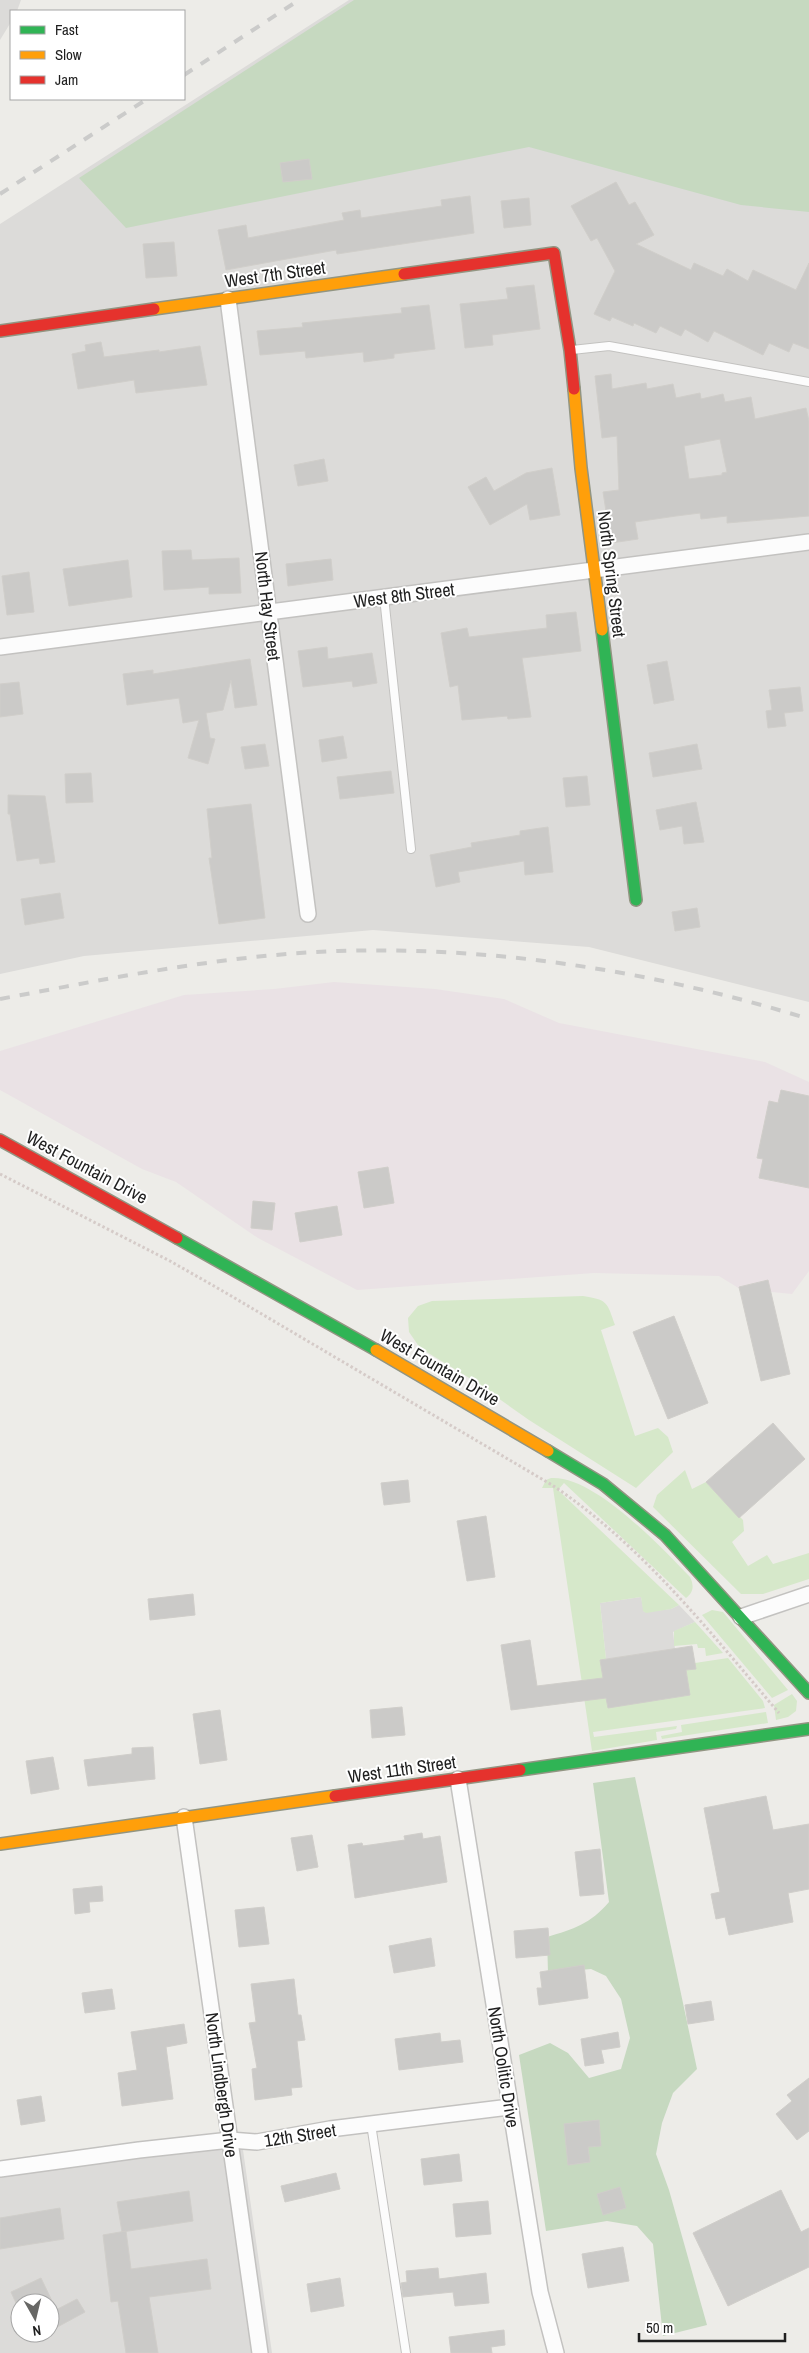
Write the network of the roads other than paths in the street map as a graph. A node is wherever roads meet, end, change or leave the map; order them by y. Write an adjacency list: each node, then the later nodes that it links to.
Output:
1 (554, 253): 2 (street, West 7th Street); 4 (street, North Spring Street)
2 (228, 299): 3 (street, West 7th Street); 9 (street, North Hay Street)
3 (0, 331)
4 (570, 350): 5 (lane); 7 (street, North Spring Street)
5 (809, 382)
6 (809, 542): 7 (street, West 8th Street)
7 (594, 571): 8 (street, West 8th Street); 12 (street, North Spring Street)
8 (384, 597): 9 (street, West 8th Street); 11 (lane)
9 (269, 611): 10 (street, West 8th Street); 13 (street, North Hay Street)
10 (0, 647)
11 (411, 849)
12 (636, 900)
13 (308, 914)
14 (0, 1140): 16 (street, West Fountain Drive)
15 (809, 1594): 16 (street)
16 (740, 1616): 17 (street, West Fountain Drive)
17 (809, 1694)
18 (809, 1729): 19 (street, West 11th Street)
19 (458, 1779): 20 (street, West 11th Street); 22 (street, North Oolitic Drive)
20 (184, 1818): 21 (street, West 11th Street); 24 (street, North Lindbergh Drive)
21 (0, 1844)
22 (510, 2107): 23 (street, 12th Street); 28 (street, North Oolitic Drive)
23 (371, 2124): 24 (street, 12th Street); 27 (lane)
24 (230, 2140): 25 (street, 12th Street); 26 (street, North Lindbergh Drive)
25 (0, 2169)
26 (260, 2353)
27 (406, 2353)
28 (556, 2353)

